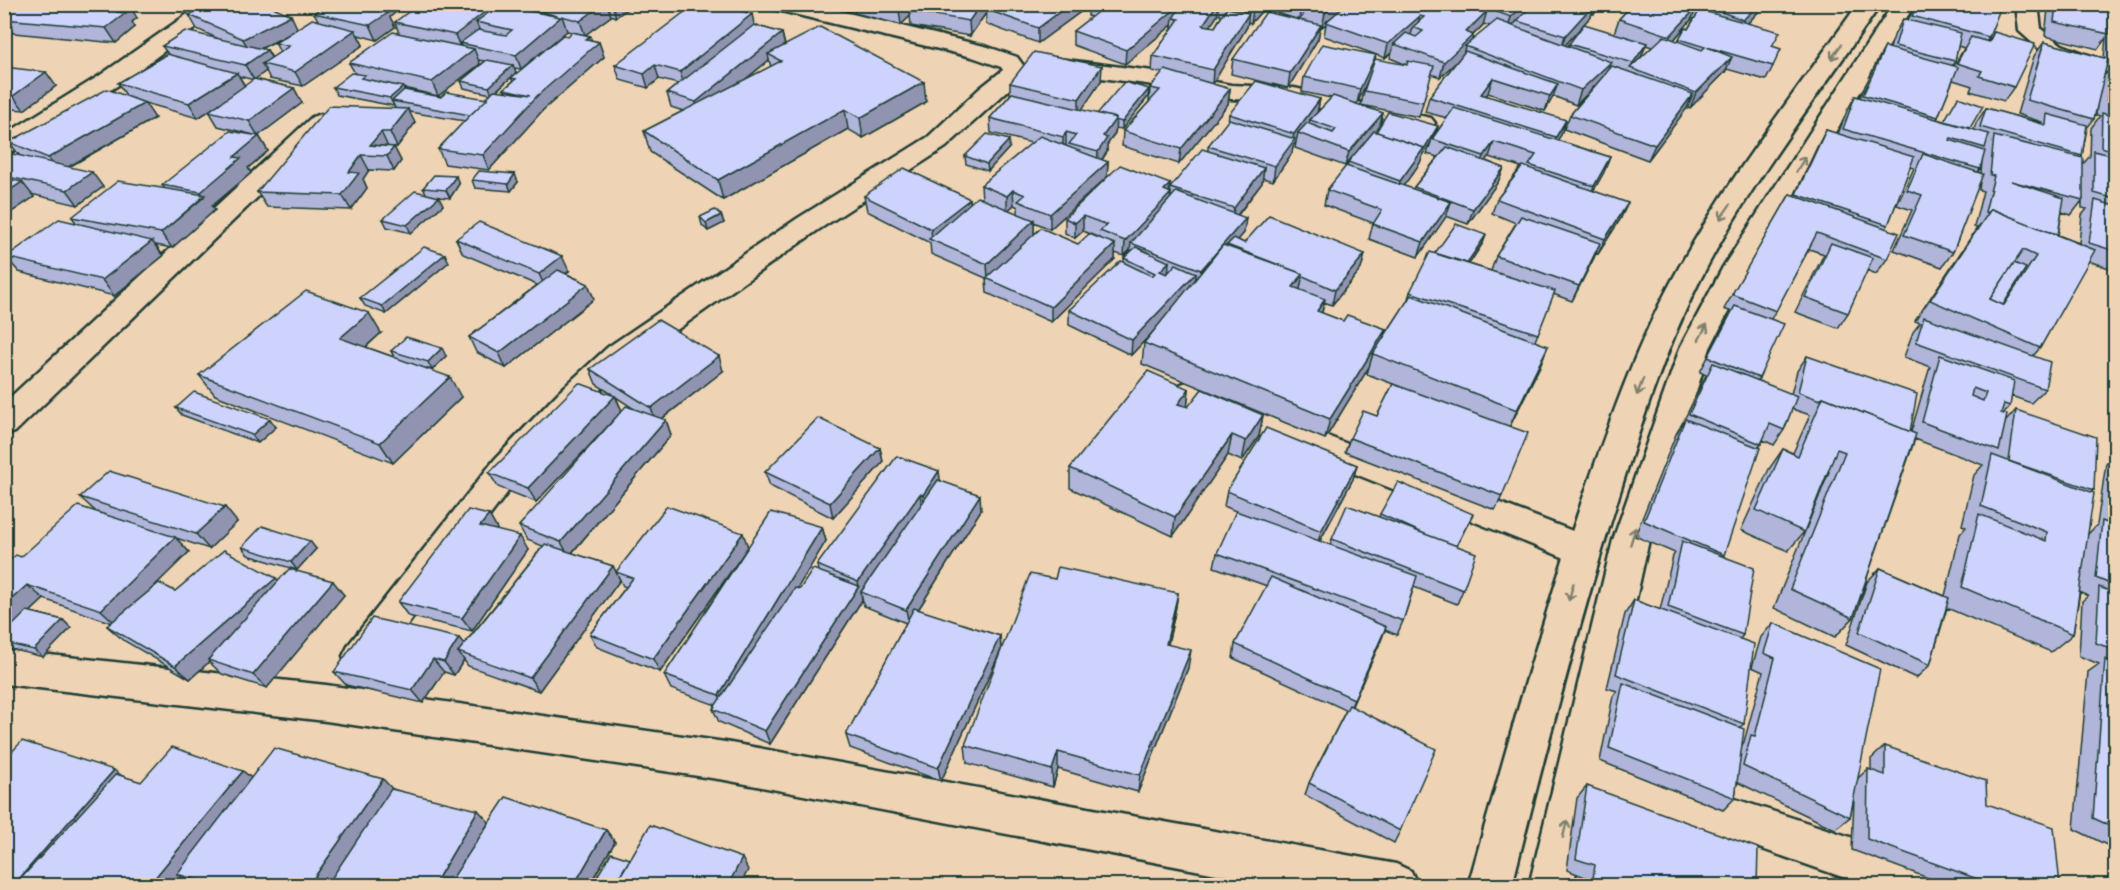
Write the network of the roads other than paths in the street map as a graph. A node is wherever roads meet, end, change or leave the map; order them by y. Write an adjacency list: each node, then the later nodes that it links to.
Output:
1 (217, 4): 10 (street)
2 (781, 4): 6 (street)
3 (1870, 4): 13 (street, one-way to 13)
4 (1904, 4): 16 (street, one-way to 4)
5 (2027, 4): 7 (street)
6 (1009, 62): 9 (street); 15 (street)
7 (2115, 74)
8 (321, 122): 12 (street)
9 (1422, 123)
10 (4, 146)
11 (1187, 394): 13 (street)
12 (4, 423)
13 (1583, 550): 18 (street, one-way to 18)
14 (4, 667): 15 (street)
15 (326, 703): 17 (street)
16 (1578, 773): 19 (street, one-way to 16); 20 (street)
17 (1396, 885)
18 (1490, 885)
19 (1551, 885)
20 (1932, 885)

